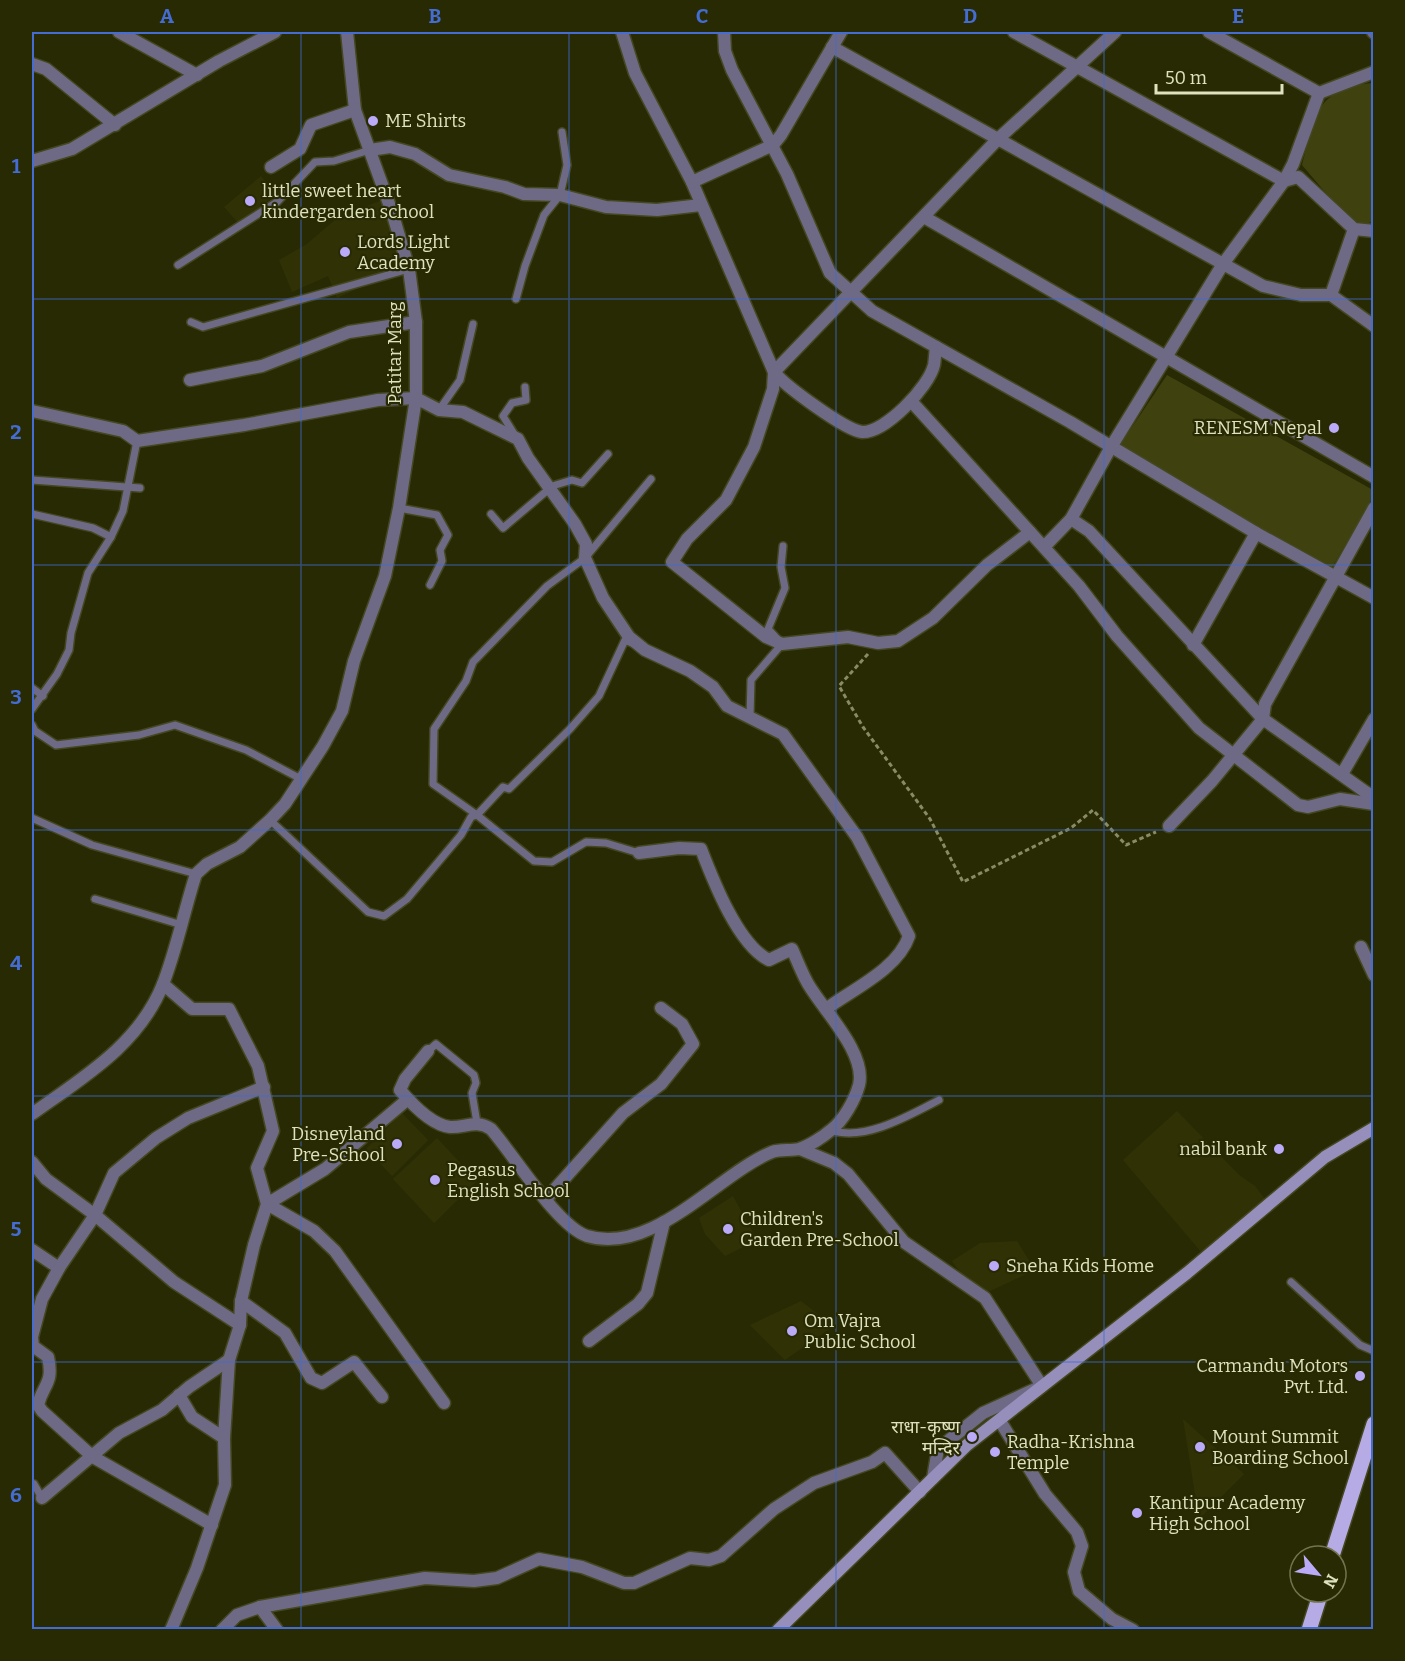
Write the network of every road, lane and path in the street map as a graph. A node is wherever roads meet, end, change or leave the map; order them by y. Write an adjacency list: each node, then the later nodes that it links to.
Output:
1 (119, 32): 14 (street)
2 (275, 32): 14 (street)
3 (347, 32): 16 (street, Patitar Marg)
4 (622, 32): 25 (street)
5 (724, 32): 20 (street)
6 (841, 32): 10 (street)
7 (1014, 32): 12 (street)
8 (1115, 32): 12 (street)
9 (1209, 32): 15 (street)
10 (832, 47): 19 (street); 20 (street)
11 (32, 64): 17 (street)
12 (1078, 68): 19 (street); 24 (street)
13 (1374, 72): 15 (street)
14 (197, 75): 17 (street)
15 (1319, 93): 24 (street)
16 (355, 110): 21 (street, Patitar Marg); 23 (street)
17 (115, 125): 22 (street)
18 (562, 132): 26 (lane)
19 (998, 139): 28 (street); 31 (street)
20 (772, 145): 25 (street); 34 (street)
21 (370, 150): 26 (street); 32 (lane); 33 (street, Patitar Marg)
22 (32, 162)
23 (271, 167)
24 (1284, 181): 29 (street); 31 (street)
25 (692, 182): 27 (street)
26 (560, 195): 27 (street); 36 (lane)
27 (701, 205): 43 (street)
28 (924, 217): 34 (street); 42 (street)
29 (1354, 229): 30 (street); 35 (street)
30 (1374, 231)
31 (1223, 264): 35 (street); 42 (street)
32 (178, 265)
33 (409, 269): 37 (lane); 38 (street, Patitar Marg)
34 (851, 294): 41 (street); 43 (street)
35 (1331, 295): 40 (street)
36 (516, 299)
37 (191, 322)
38 (417, 322): 44 (street); 46 (street, Patitar Marg)
39 (472, 324): 49 (lane)
40 (1374, 326)
41 (936, 347): 47 (street); 52 (street)
42 (1165, 358): 52 (street); 54 (street)
43 (774, 372): 47 (street); 75 (street)
44 (190, 380)
45 (525, 387): 50 (lane)
46 (416, 398): 49 (street); 51 (street); 60 (street, Patitar Marg)
47 (911, 401): 65 (street)
48 (32, 411): 51 (street)
49 (439, 411): 50 (street)
50 (518, 439): 59 (street)
51 (136, 441): 57 (lane)
52 (1111, 447): 64 (street); 66 (street)
53 (608, 454): 59 (lane)
54 (1374, 477)
55 (651, 479): 70 (lane)
56 (32, 480): 57 (lane)
57 (127, 487): 58 (lane); 67 (lane)
58 (140, 488)
59 (549, 488): 63 (lane); 70 (street)
60 (399, 508): 72 (lane); 87 (street, Patitar Marg)
61 (1374, 508): 71 (street)
62 (32, 514): 67 (lane)
63 (490, 514)
64 (1071, 519): 69 (street); 76 (street)
65 (1030, 532): 69 (street); 74 (street)
66 (1256, 533): 71 (street); 76 (street)
67 (111, 537): 79 (lane)
68 (783, 546): 75 (lane)
69 (1044, 547): 85 (street)
70 (585, 558): 77 (street); 90 (lane)
71 (1336, 576): 73 (street); 82 (street)
72 (430, 585)
73 (1374, 598)
74 (878, 643): 75 (street); 93 (path)
75 (782, 644): 81 (lane)
76 (1193, 645): 82 (street)
77 (645, 650): 81 (street); 90 (lane)
78 (32, 688): 79 (lane)
79 (43, 696): 80 (lane)
80 (32, 709)
81 (750, 716): 102 (street)
82 (1263, 719): 85 (street); 86 (street)
83 (1374, 719): 86 (street)
84 (32, 725): 87 (lane)
85 (1233, 756): 89 (street); 93 (street)
86 (1342, 774): 88 (street)
87 (301, 779): 92 (street, Patitar Marg)
88 (1374, 798)
89 (1374, 804)
90 (477, 815): 92 (lane); 94 (lane)
91 (32, 818): 95 (lane)
92 (270, 820): 95 (street, Patitar Marg)
93 (1169, 826)
94 (639, 853): 102 (street)
95 (196, 874): 97 (street)
96 (95, 900): 97 (lane)
97 (182, 925): 100 (street)
98 (1362, 947): 99 (street)
99 (1374, 975)
100 (163, 984): 104 (street); 107 (street)
101 (661, 1008): 113 (street)
102 (826, 1009): 110 (street)
103 (428, 1051): 105 (street); 108 (lane)
104 (264, 1087): 114 (street); 115 (street)
105 (408, 1099): 108 (street); 114 (street)
106 (939, 1100): 110 (lane)
107 (32, 1114)
108 (477, 1123): 113 (street)
109 (1374, 1128): 125 (main road)
110 (831, 1130): 111 (street)
111 (800, 1149): 116 (street); 125 (street)
112 (32, 1162): 115 (street)
113 (546, 1199): 116 (street)
114 (267, 1204): 120 (street); 128 (street)
115 (95, 1215): 118 (street); 121 (street)
116 (664, 1222): 122 (street)
117 (32, 1250): 118 (street)
118 (59, 1268): 132 (street)
119 (1291, 1282): 123 (lane)
120 (241, 1301): 121 (street); 127 (street)
121 (240, 1325): 124 (street)
122 (589, 1341)
123 (1374, 1351)
124 (229, 1360): 126 (street); 131 (street)
125 (1042, 1386): 129 (main road); 133 (street)
126 (179, 1395): 131 (street); 132 (street)
127 (382, 1398)
128 (444, 1403)
129 (1000, 1421): 133 (main road); 145 (street)
130 (1374, 1424): 138 (main road)
131 (224, 1438): 137 (street)
132 (93, 1457): 136 (street); 137 (street)
133 (933, 1478): 135 (main road)
134 (32, 1485): 136 (lane)
135 (921, 1492): 140 (street); 144 (main road)
136 (42, 1497)
137 (212, 1525): 141 (street)
138 (1336, 1544)
139 (1317, 1604): 146 (main road)
140 (260, 1607): 142 (street); 143 (street)
141 (171, 1629)
142 (222, 1629)
143 (277, 1629)
144 (778, 1629)
145 (1133, 1629)
146 (1309, 1629)

